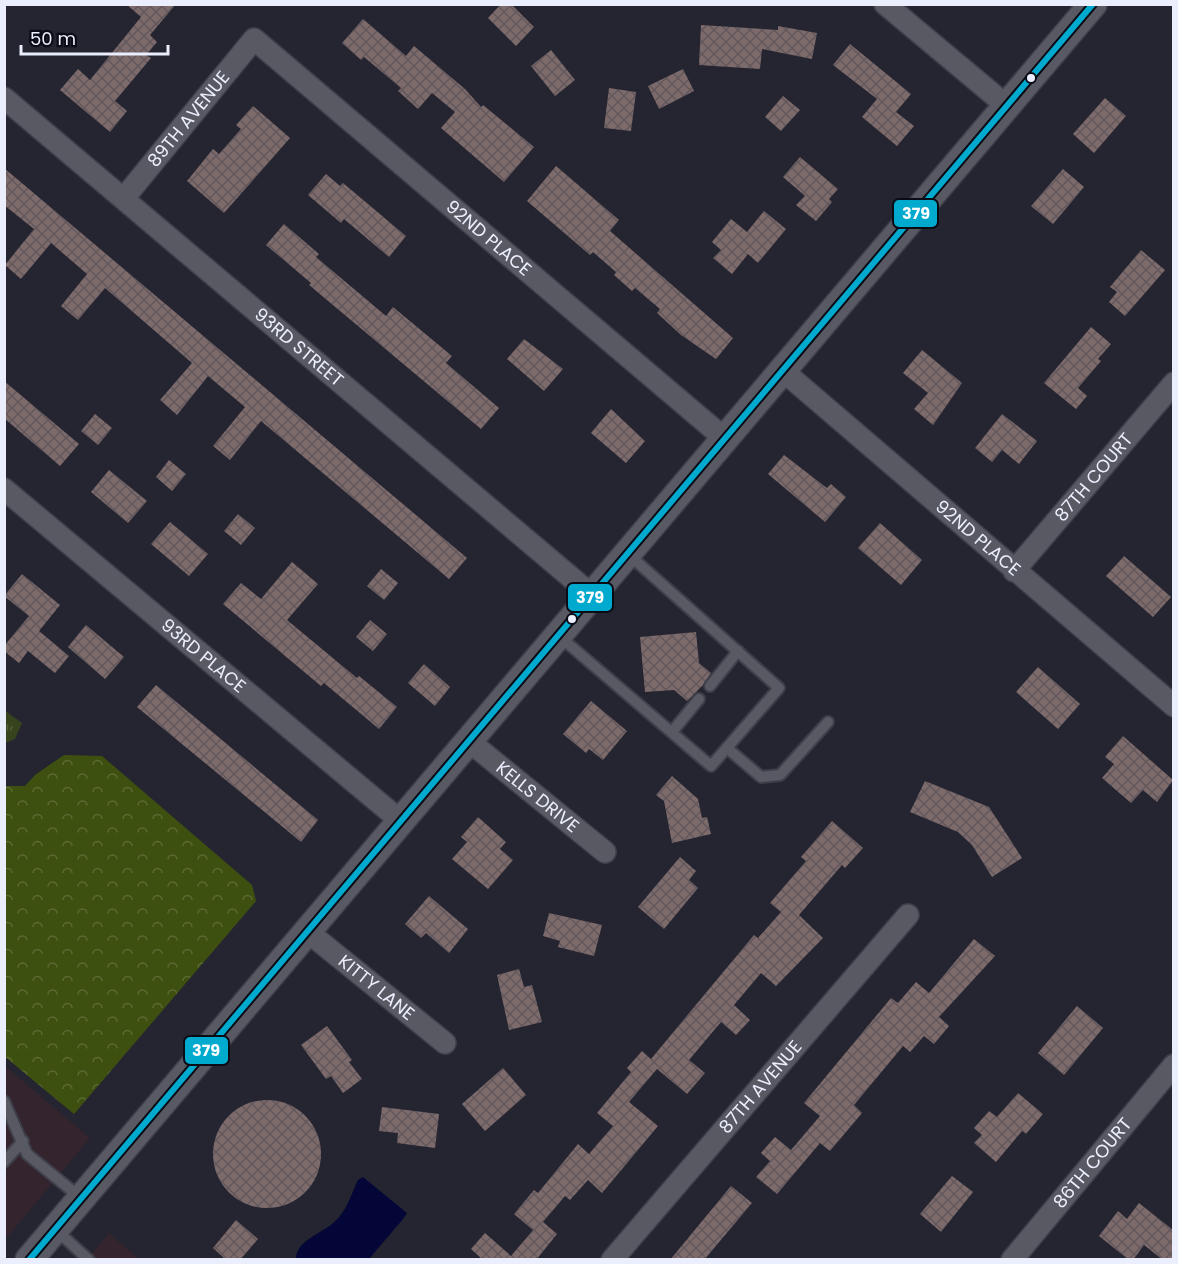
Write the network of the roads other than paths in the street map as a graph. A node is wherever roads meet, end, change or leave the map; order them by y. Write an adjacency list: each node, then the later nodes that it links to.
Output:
1 (885, 4): 5 (street)
2 (1093, 4): 5 (street)
3 (254, 39): 6 (street, 89TH AVENUE); 9 (street, 92ND PLACE)
4 (4, 98): 6 (street, 93RD STREET)
5 (1007, 106): 7 (street)
6 (124, 198): 13 (street, 93RD STREET)
7 (782, 370): 9 (street); 12 (street, 92ND PLACE)
8 (1173, 383): 12 (street, 87TH COURT)
9 (724, 438): 11 (street)
10 (4, 489): 23 (street, 93RD PLACE)
11 (628, 554): 13 (street); 15 (lane)
12 (1014, 571): 18 (street, 92ND PLACE)
13 (593, 596): 14 (street)
14 (559, 636): 20 (lane); 21 (street)
15 (738, 651): 16 (lane); 22 (lane)
16 (710, 686)
17 (699, 699): 20 (lane)
18 (1173, 706)
19 (828, 722): 22 (lane)
20 (672, 732): 22 (lane)
21 (470, 742): 23 (street); 24 (street, KELLS DRIVE)
22 (727, 748)
23 (402, 822): 26 (street)
24 (605, 852)
25 (908, 915): 36 (street, 87TH AVENUE)
26 (308, 932): 27 (street, KITTY LANE); 32 (street)
27 (445, 1044)
28 (1173, 1065): 37 (street, 86TH COURT)
29 (4, 1101): 30 (lane)
30 (23, 1141): 31 (lane); 32 (lane)
31 (4, 1162)
32 (81, 1198): 33 (street)
33 (55, 1229): 34 (street); 35 (lane)
34 (29, 1260)
35 (89, 1260)
36 (612, 1260)
37 (1012, 1260)

